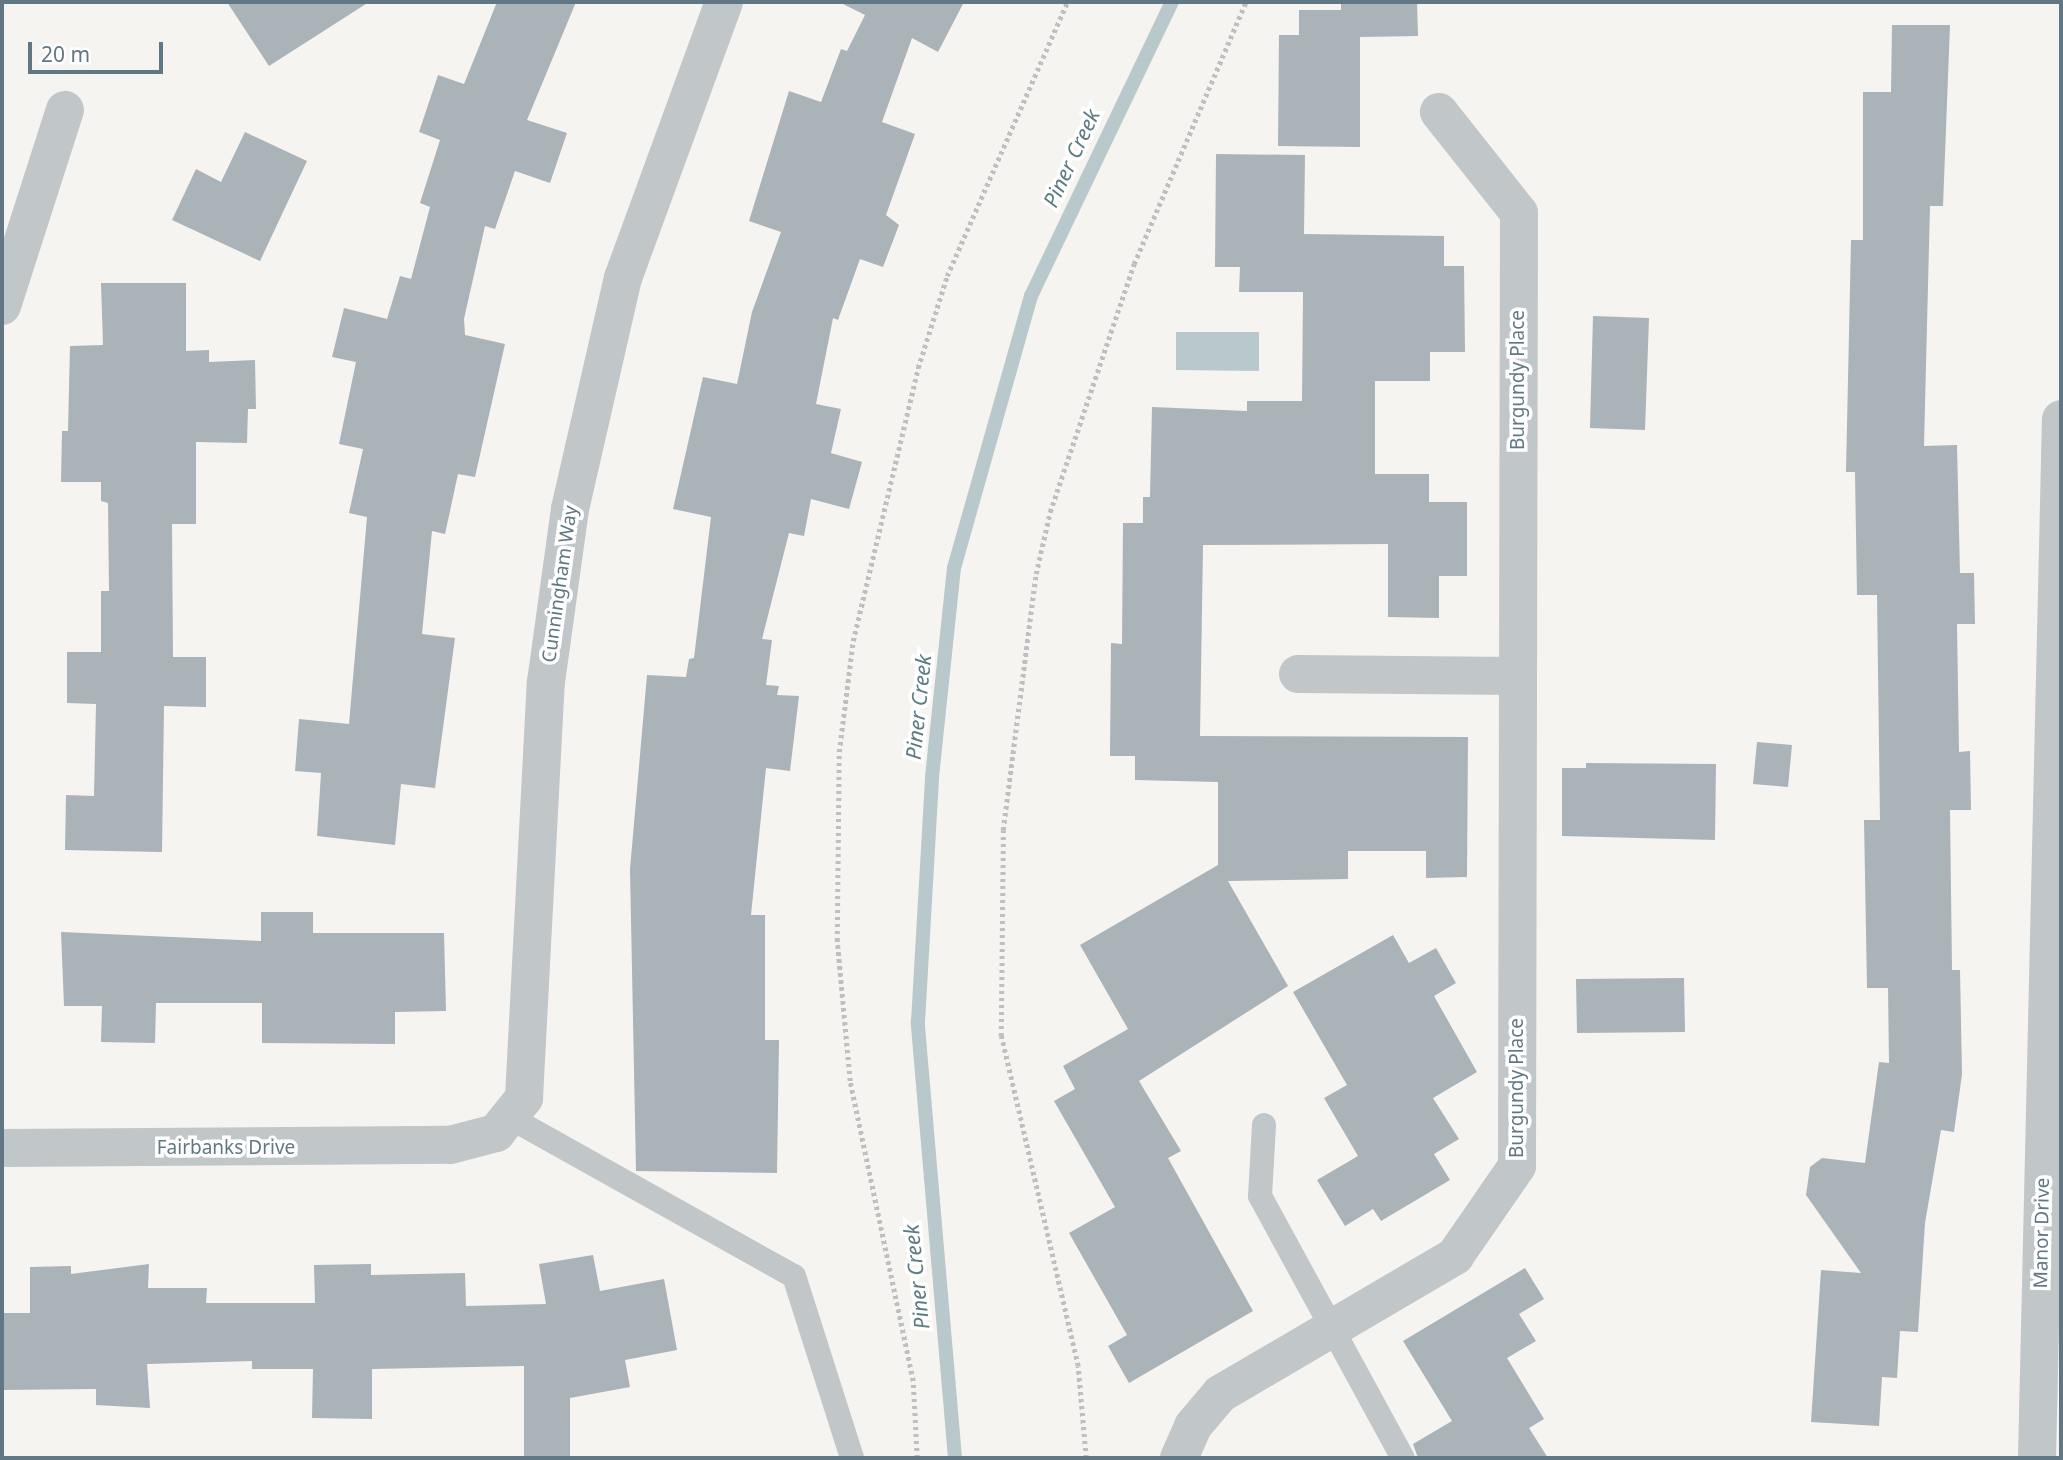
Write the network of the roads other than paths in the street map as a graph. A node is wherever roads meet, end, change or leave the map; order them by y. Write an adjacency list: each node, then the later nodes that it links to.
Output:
1 (724, 2): 8 (street, Cunningham Way)
2 (65, 110): 4 (street)
3 (1439, 112): 7 (street, Burgundy Place)
4 (2, 306)
5 (2061, 419): 16 (street, Manor Drive)
6 (1298, 674): 7 (street)
7 (1517, 676): 12 (street, Burgundy Place)
8 (509, 1117): 10 (street, Cunningham Way); 13 (lane)
9 (1264, 1125): 12 (lane)
10 (450, 1144): 11 (street, Fairbanks Drive)
11 (2, 1148)
12 (1333, 1328): 14 (street, Burgundy Place); 15 (lane)
13 (852, 1458)
14 (1179, 1458)
15 (1402, 1458)
16 (2037, 1458)

